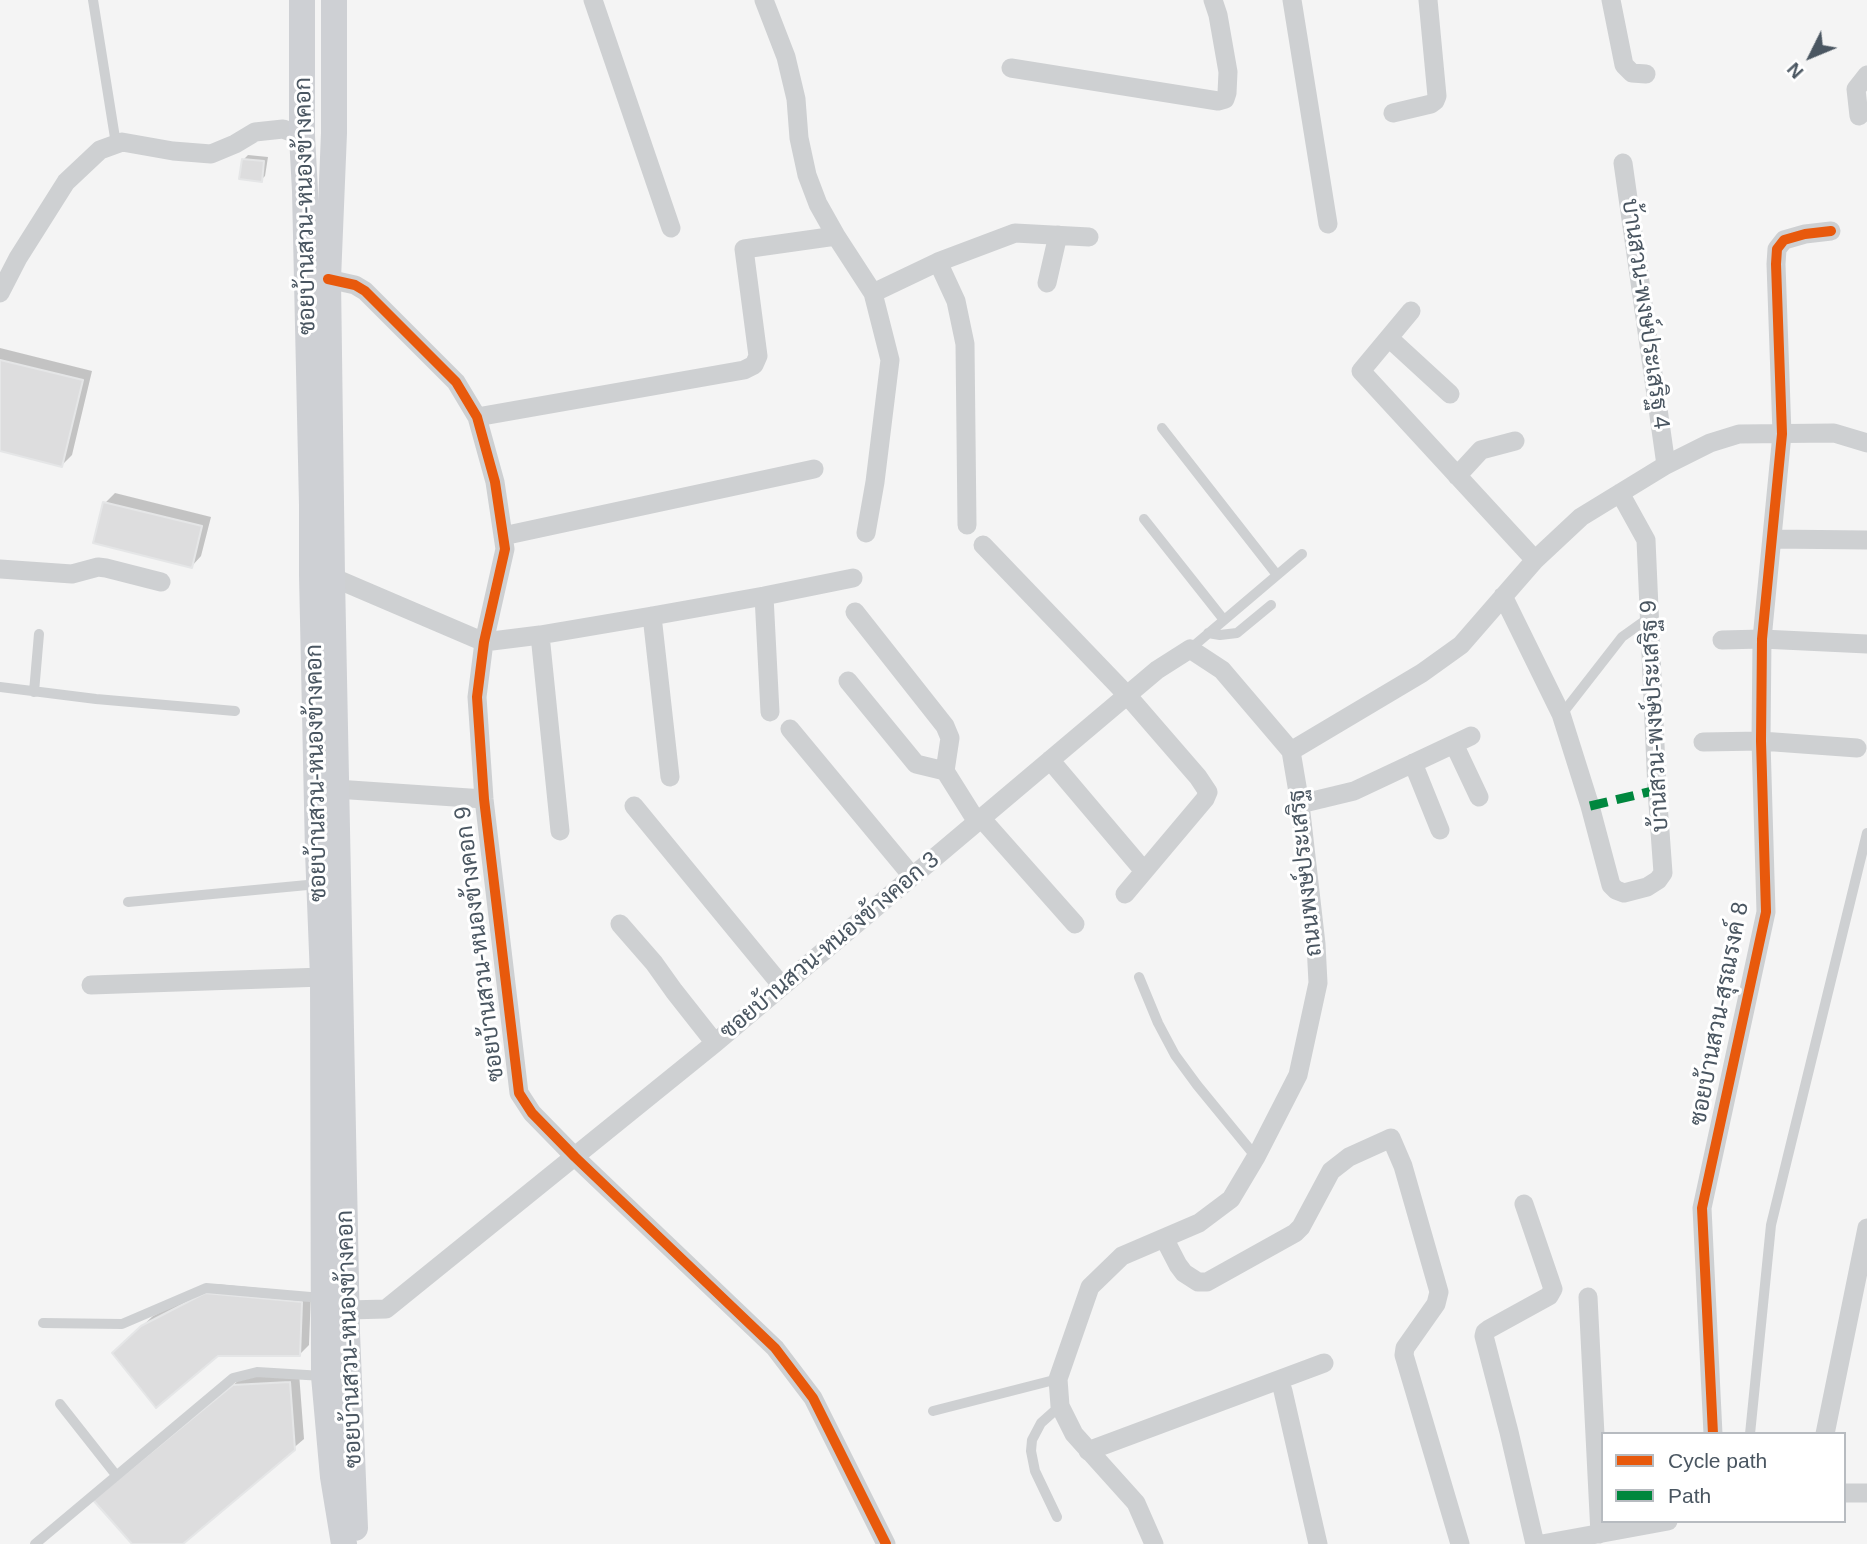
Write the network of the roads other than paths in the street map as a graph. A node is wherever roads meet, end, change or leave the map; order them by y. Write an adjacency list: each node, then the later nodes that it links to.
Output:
1 (93, 0): 16 (lane)
2 (302, 0): 15 (main road, ซอยบ้านสวน-หนองข้างคอก)
3 (334, 0): 25 (main road, ซอยบ้านสวน-หนองข้างคอก)
4 (593, 0): 19 (street)
5 (764, 0): 22 (street)
6 (1213, 0): 10 (street)
7 (1293, 0): 18 (street)
8 (1612, 0): 11 (street)
9 (1430, 9): 13 (street)
10 (1011, 68)
11 (1646, 74)
12 (1867, 75): 14 (street)
13 (1393, 113)
14 (1859, 116)
15 (302, 136): 16 (street); 52 (main road, ซอยบ้านสวน-หนองข้างคอก)
16 (116, 144): 27 (street)
17 (1623, 163): 37 (street, บ้านสวน-พงษ์ประเสริฐ 4)
18 (1328, 223)
19 (671, 228)
20 (1831, 231): 34 (street, ซอยบ้านสวน-สุรณรงค์ 8)
21 (1058, 235): 23 (street); 24 (street); 26 (street)
22 (836, 236): 28 (street); 32 (street)
23 (1089, 237)
24 (938, 262): 28 (street); 42 (street)
25 (328, 279): 32 (street, ซอยบ้านสวน-หนองข้างคอก 9); 52 (main road, ซอยบ้านสวน-หนองข้างคอก)
26 (1047, 284)
27 (0, 293)
28 (873, 293): 43 (street)
29 (1410, 311): 30 (street)
30 (1389, 338): 31 (street); 39 (street)
31 (1451, 394)
32 (477, 417): 44 (street, ซอยบ้านสวน-หนองข้างคอก 9)
33 (1162, 428): 51 (lane)
34 (1782, 434): 35 (street); 37 (street); 45 (street, ซอยบ้านสวน-สุรณรงค์ 8)
35 (1865, 438)
36 (1515, 441): 39 (street)
37 (1666, 465): 40 (street)
38 (814, 469): 44 (street)
39 (1457, 476): 49 (street)
40 (1620, 493): 49 (street); 60 (street, บ้านสวน-พงษ์ประเสริฐ 9)
41 (1144, 519): 61 (lane)
42 (967, 525)
43 (866, 533)
44 (503, 536): 67 (street, ซอยบ้านสวน-หนองข้างคอก 9)
45 (1772, 539): 46 (street); 65 (street, ซอยบ้านสวน-สุรณรงค์ 8)
46 (1867, 540)
47 (983, 545): 73 (street)
48 (1302, 554): 51 (lane)
49 (1535, 560): 56 (street)
50 (0, 569): 54 (street)
51 (1277, 575): 61 (lane)
52 (322, 576): 67 (street); 86 (main road, ซอยบ้านสวน-หนองข้างคอก); 97 (main road, ซอยบ้านสวน-หนองข้างคอก)
53 (853, 578): 55 (street)
54 (161, 582)
55 (764, 596): 59 (street); 75 (street)
56 (1503, 596): 76 (street); 81 (street)
57 (1271, 605): 63 (lane)
58 (855, 612): 84 (street)
59 (652, 616): 64 (street); 85 (street)
60 (1650, 617): 76 (lane); 76 (street, บ้านสวน-พงษ์ประเสริฐ 9)
61 (1224, 620): 63 (lane)
62 (39, 634): 72 (lane)
63 (1208, 634): 69 (lane)
64 (540, 635): 67 (street); 93 (street)
65 (1762, 639): 66 (street); 68 (street); 78 (street, ซอยบ้านสวน-สุรณรงค์ 8)
66 (1722, 640)
67 (484, 642): 88 (street, ซอยบ้านสวน-หนองข้างคอก 9)
68 (1867, 644)
69 (1190, 649): 73 (street, ซอยบ้านสวน-หนองข้างคอก 3); 81 (street)
70 (848, 681): 84 (street)
71 (0, 687): 72 (lane)
72 (34, 692): 74 (lane)
73 (1127, 695): 82 (street, ซอยบ้านสวน-หนองข้างคอก 3); 95 (street)
74 (235, 711)
75 (770, 712)
76 (1561, 714)
77 (790, 729): 96 (street)
78 (1761, 741): 79 (street); 80 (street); 123 (street, ซอยบ้านสวน-สุรณรงค์ 8)
79 (1703, 742)
80 (1857, 748)
81 (1291, 751): 89 (street, ถนนพงษ์ประเสริฐ)
82 (1050, 760): 91 (street, ซอยบ้านสวน-หนองข้างคอก 3); 95 (street)
83 (1413, 764): 87 (street); 89 (street); 92 (street)
84 (945, 771): 91 (street)
85 (670, 777)
86 (337, 789): 88 (street); 114 (main road, ซอยบ้านสวน-หนองข้างคอก)
87 (1479, 797)
88 (484, 799): 107 (street, ซอยบ้านสวน-หนองข้างคอก 9)
89 (1300, 804): 108 (street, ถนนพงษ์ประเสริฐ)
90 (635, 806): 105 (street)
91 (979, 820): 96 (street, ซอยบ้านสวน-หนองข้างคอก 3); 101 (street)
92 (1440, 830)
93 (560, 831)
94 (1867, 833): 124 (lane)
95 (1144, 871): 98 (street)
96 (912, 876): 105 (street, ซอยบ้านสวน-หนองข้างคอก 3)
97 (319, 884): 99 (lane); 102 (main road, ซอยบ้านสวน-หนองข้างคอก)
98 (1125, 894)
99 (128, 902)
100 (620, 924): 106 (street)
101 (1076, 924)
102 (323, 977): 104 (street); 113 (main road, ซอยบ้านสวน-หนองข้างคอก)
103 (1139, 977): 108 (lane)
104 (91, 985)
105 (782, 986): 106 (street, ซอยบ้านสวน-หนองข้างคอก 3)
106 (715, 1042): 107 (street, ซอยบ้านสวน-หนองข้างคอก 3)
107 (575, 1157): 114 (street, ซอยบ้านสวน-หนองข้างคอก 3); 139 (street, ซอยบ้านสวน-หนองข้างคอก 9)
108 (1256, 1157): 111 (street, ถนนพงษ์ประเสริฐ)
109 (1524, 1205): 143 (street)
110 (1867, 1228): 125 (street)
111 (1164, 1238): 118 (street, ถนนพงษ์ประเสริฐ); 142 (street)
112 (1588, 1297): 133 (street)
113 (323, 1298): 115 (lane); 117 (main road, ซอยบ้านสวน-หนองข้างคอก)
114 (348, 1310): 128 (main road, ซอยบ้านสวน-หนองข้างคอก)
115 (43, 1323)
116 (1324, 1363): 126 (street)
117 (324, 1376): 127 (lane); 128 (main road, ซอยบ้านสวน-หนองข้างคอก)
118 (1058, 1379): 121 (street, ถนนพงษ์ประเสริฐ); 122 (lane)
119 (1283, 1391): 141 (street)
120 (60, 1404): 127 (lane)
121 (1060, 1406): 126 (street, ถนนพงษ์ประเสริฐ); 131 (lane)
122 (933, 1410)
123 (1713, 1432)
124 (1750, 1432)
125 (1825, 1432)
126 (1088, 1451): 140 (street, ถนนพงษ์ประเสริฐ)
127 (116, 1475): 135 (lane)
128 (344, 1477): 136 (main road); 137 (main road, ซอยบ้านสวน-หนองข้างคอก); 138 (main road, ซอยบ้านสวน-หนองข้างคอก)
129 (1846, 1493): 130 (street)
130 (1867, 1493)
131 (1057, 1517)
132 (1663, 1523): 134 (street)
133 (1600, 1534): 134 (street); 144 (street)
134 (1626, 1537)
135 (35, 1544)
136 (336, 1544)
137 (344, 1544)
138 (358, 1544)
139 (886, 1544)
140 (1153, 1544)
141 (1318, 1544)
142 (1460, 1544)
143 (1535, 1544)
144 (1542, 1544)

